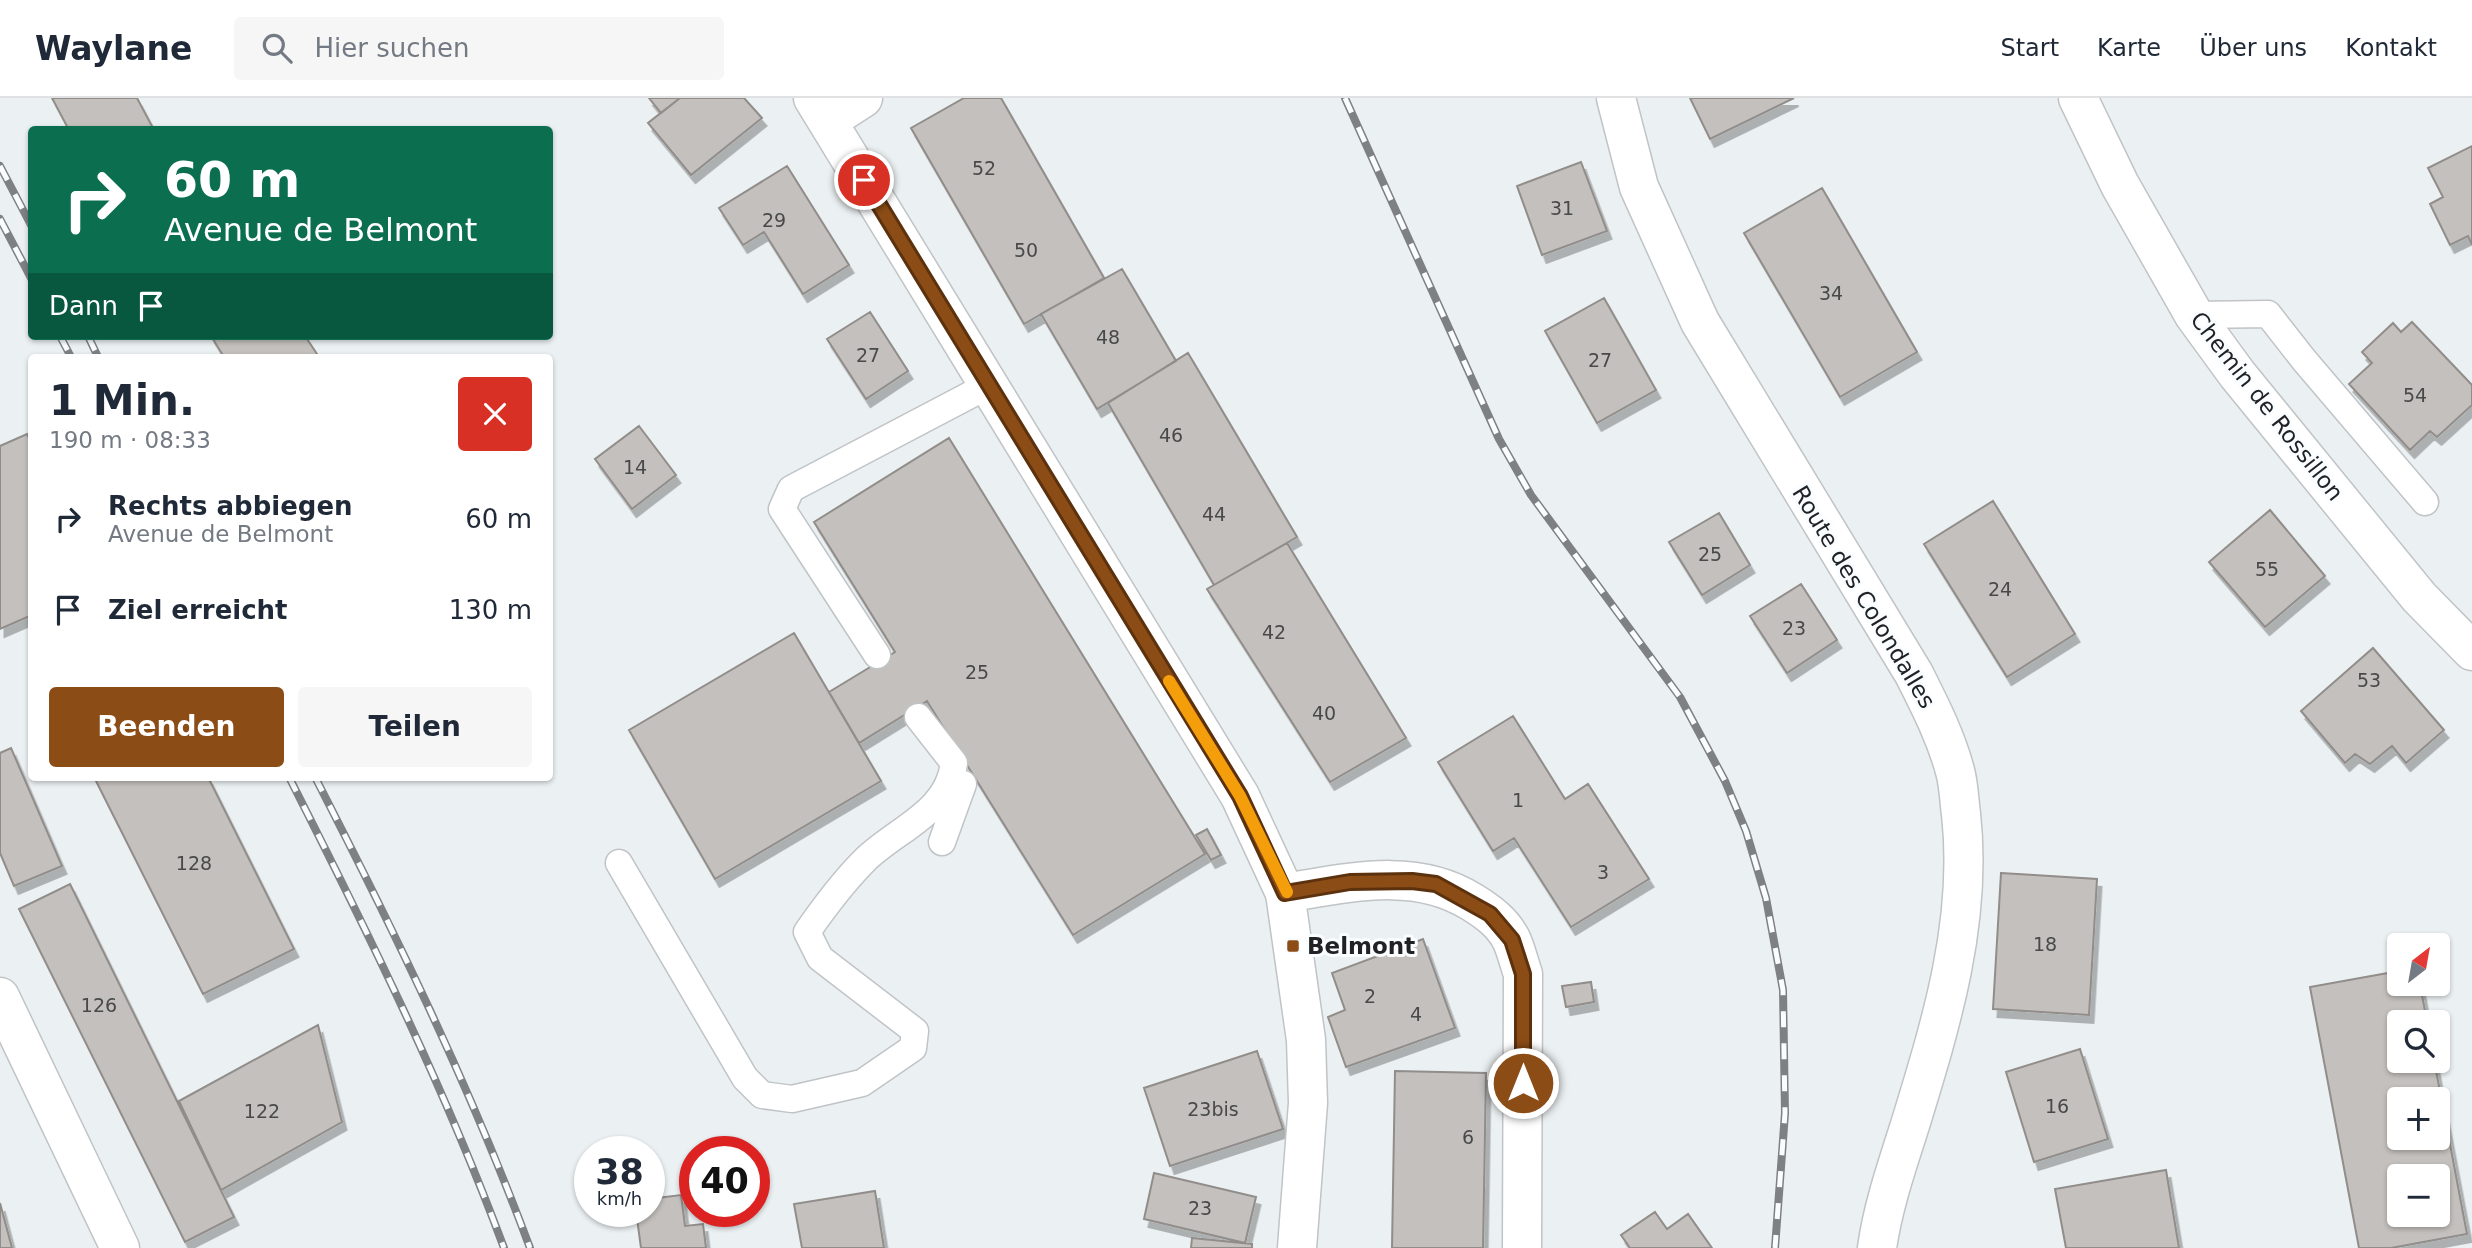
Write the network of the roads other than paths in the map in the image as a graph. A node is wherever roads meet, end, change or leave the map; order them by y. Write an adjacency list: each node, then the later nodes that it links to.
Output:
1 (863, 98): 4 (street)
2 (1616, 98): 19 (street, Route des Colondalles)
3 (2078, 98): 5 (street, Chemin de Rossillon)
4 (821, 109): 6 (street)
5 (2194, 315): 7 (lane); 8 (street, Chemin de Rossillon)
6 (989, 385): 9 (lane); 14 (street)
7 (2425, 502)
8 (2472, 651)
9 (877, 655)
10 (918, 717): 11 (lane)
11 (954, 763): 12 (lane); 13 (lane)
12 (942, 842)
13 (619, 863)
14 (1285, 893): 17 (street); 18 (street)
15 (0, 997): 16 (street)
16 (120, 1248)
17 (1297, 1248)
18 (1522, 1248)
19 (1877, 1248)

